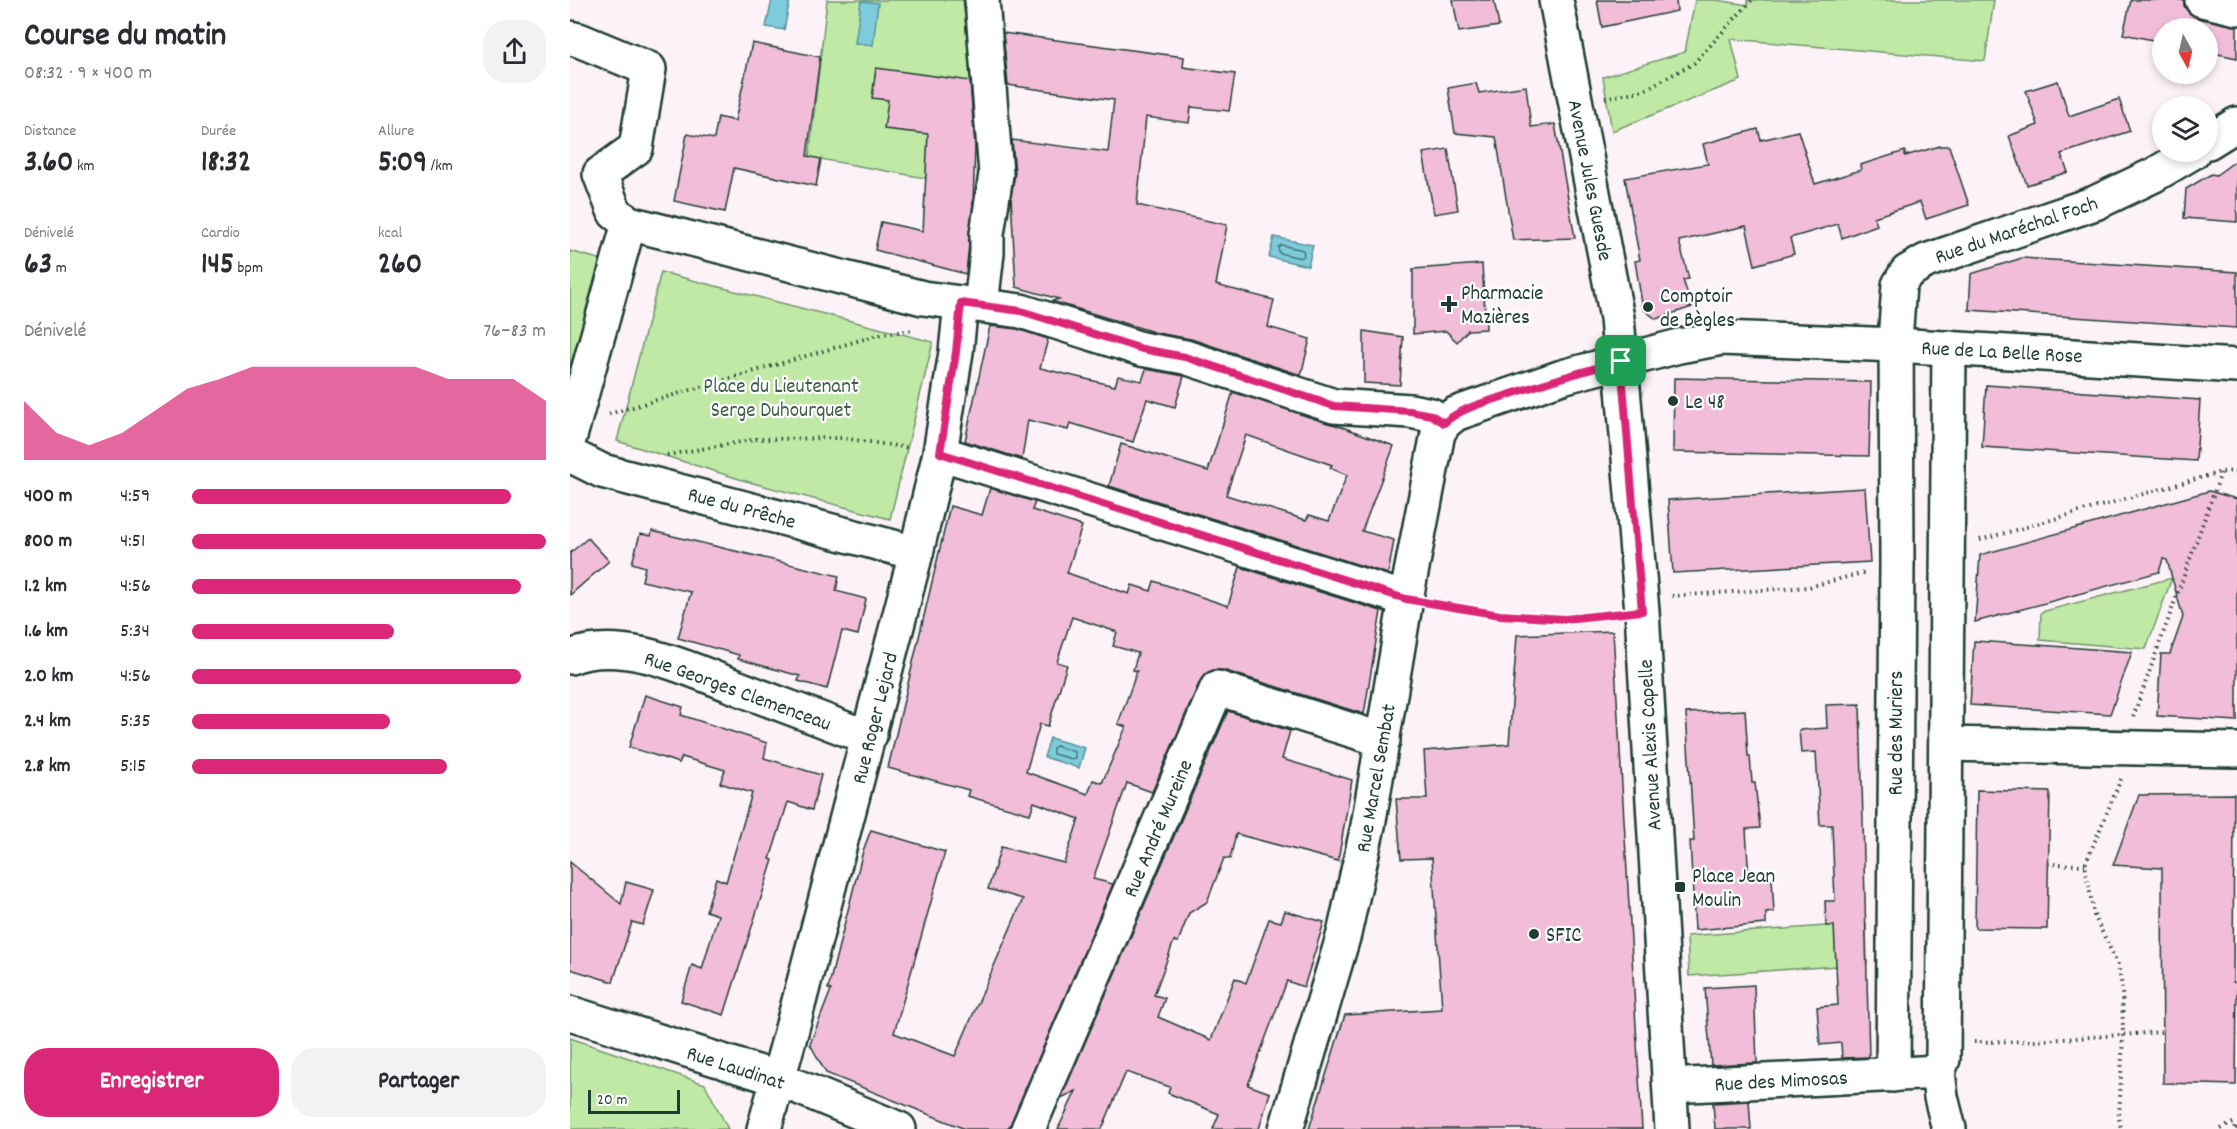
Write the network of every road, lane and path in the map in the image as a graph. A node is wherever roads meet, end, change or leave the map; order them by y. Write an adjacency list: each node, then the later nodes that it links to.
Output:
1 (982, 0): 12 (street, Rue Roger Lejard)
2 (1556, 0): 7 (street, Avenue Jules Guesde)
3 (1752, 0): 7 (path)
4 (2202, 0): 5 (street)
5 (2237, 8)
6 (570, 38): 11 (street)
7 (1575, 104): 16 (street, Avenue Jules Guesde)
8 (2237, 124): 9 (street)
9 (2218, 136)
10 (2176, 162): 14 (street, Rue du Maréchal Foch)
11 (628, 223): 12 (street); 19 (street)
12 (971, 304): 18 (street); 20 (street, Rue Roger Lejard)
13 (918, 330): 19 (path)
14 (1896, 345): 15 (street, Rue de La Belle Rose); 16 (street, Rue de La Belle Rose); 39 (street, Rue des Muriers)
15 (1949, 348): 17 (street, Rue de La Belle Rose); 29 (street)
16 (1621, 361): 18 (street); 25 (street, Avenue Alexis Capelle)
17 (2237, 366)
18 (1444, 423): 24 (street, Rue Marcel Sembat)
19 (571, 438): 23 (street, Rue du Prêche)
20 (940, 453): 21 (path); 23 (street, Rue Roger Lejard); 24 (street)
21 (665, 456)
22 (2237, 471): 30 (path)
23 (916, 553): 27 (street, Rue Roger Lejard)
24 (1406, 599): 25 (path); 28 (street, Rue Marcel Sembat)
25 (1642, 611): 41 (street, Avenue Alexis Capelle)
26 (570, 657): 27 (street, Rue Georges Clemenceau)
27 (870, 735): 40 (street, Rue Roger Lejard)
28 (1383, 740): 45 (street, Rue André Mureine); 46 (street, Rue Marcel Sembat)
29 (1946, 744): 30 (street); 38 (street)
30 (2129, 748): 31 (street); 33 (path)
31 (2237, 750)
32 (2049, 864): 33 (path)
33 (2085, 865): 36 (path)
34 (570, 1013): 40 (street, Rue Laudinat)
35 (2162, 1032): 36 (path)
36 (2123, 1035): 37 (path); 49 (path)
37 (1965, 1042)
38 (1938, 1072): 39 (street); 48 (street)
39 (1893, 1075): 41 (street, Rue des Mimosas)
40 (779, 1080): 43 (street, Rue Roger Lejard); 44 (street, Rue Laudinat)
41 (1670, 1086): 47 (street, Avenue Alexis Capelle)
42 (2237, 1121): 50 (path)
43 (764, 1129)
44 (899, 1129)
45 (1028, 1129)
46 (1286, 1129)
47 (1672, 1129)
48 (1949, 1129)
49 (2121, 1129)
50 (2221, 1129)

